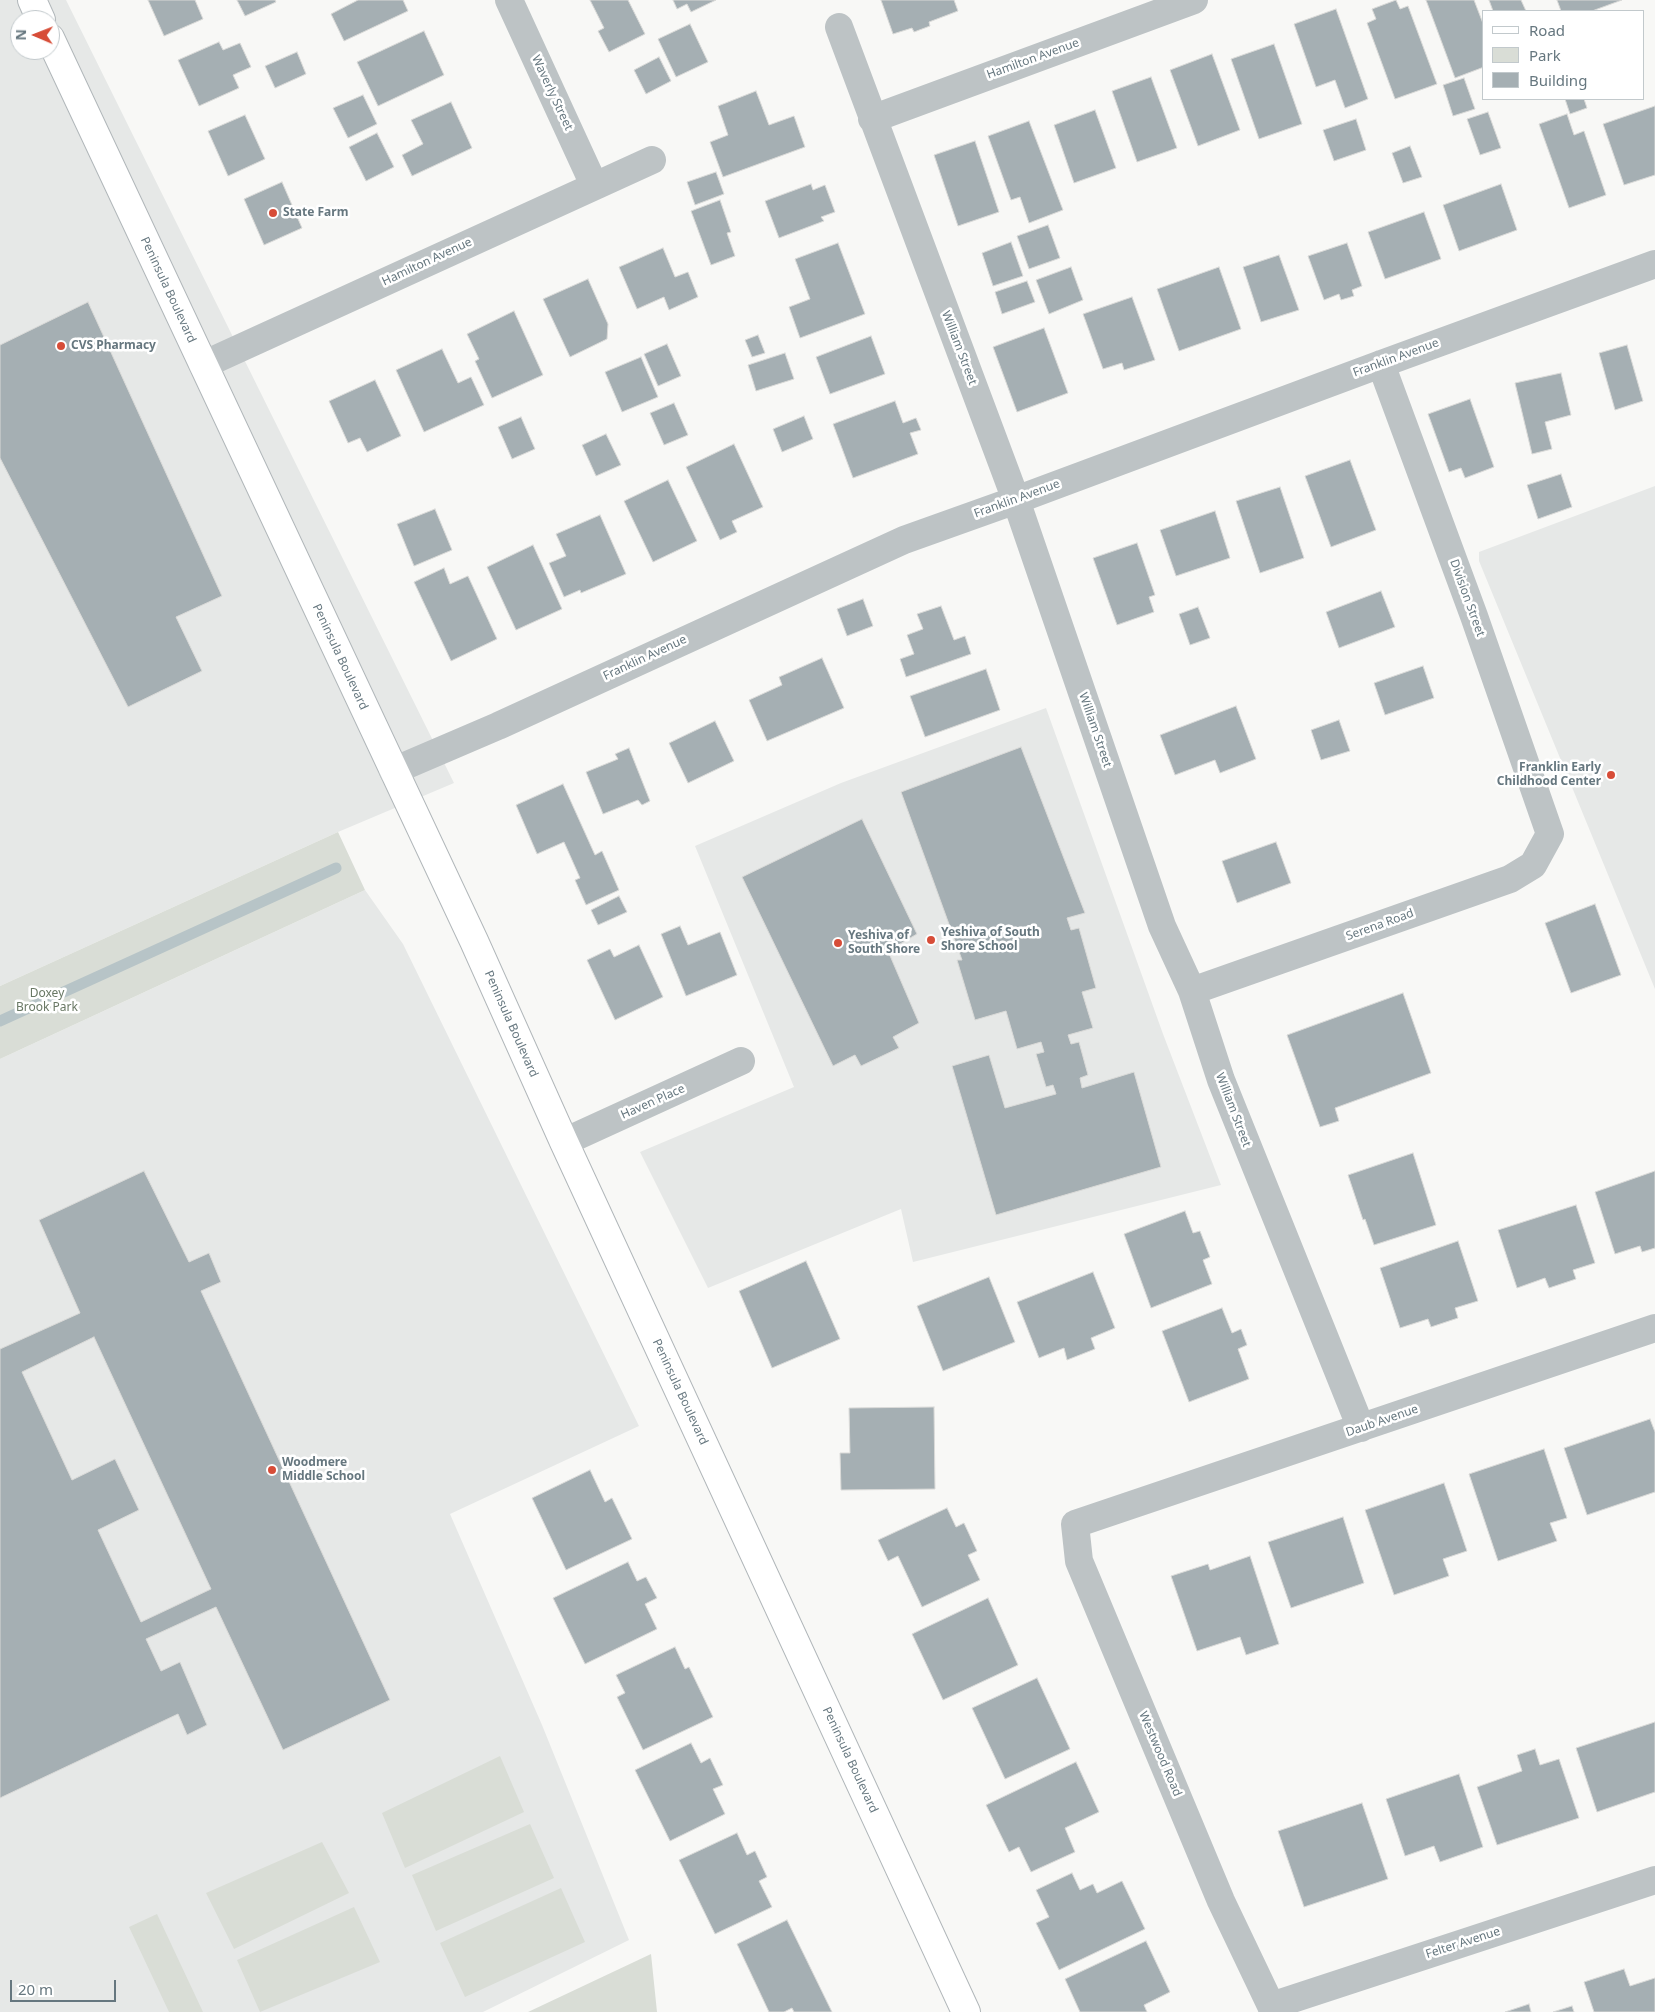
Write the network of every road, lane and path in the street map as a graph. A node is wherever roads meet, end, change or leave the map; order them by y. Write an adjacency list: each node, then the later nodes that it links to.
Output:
1 (509, 0): 7 (street, Waverly Street)
2 (1194, 0): 5 (street, Hamilton Avenue)
3 (839, 27): 5 (street, William Street)
4 (60, 59): 10 (main road, Peninsula Boulevard)
5 (872, 119): 11 (street, William Street)
6 (652, 160): 7 (street, Hamilton Avenue)
7 (594, 186): 10 (street, Hamilton Avenue)
8 (1655, 264): 9 (street, Franklin Avenue)
9 (1381, 364): 11 (street, Franklin Avenue); 13 (street, Division Street)
10 (203, 365): 12 (main road, Peninsula Boulevard)
11 (1016, 500): 12 (street, Franklin Avenue); 14 (street, William Street)
12 (393, 771): 16 (main road, Peninsula Boulevard)
13 (1550, 834): 14 (street, Serena Road)
14 (1192, 992): 18 (street, William Street)
15 (741, 1062): 16 (street, Haven Place)
16 (564, 1142): 22 (main road, Peninsula Boulevard)
17 (1655, 1328): 18 (street, Daub Avenue)
18 (1361, 1428): 19 (street, Daub Avenue)
19 (1108, 1513): 21 (street, Westwood Road)
20 (1655, 1880): 21 (street, Felter Avenue)
21 (1273, 2009)
22 (966, 2012)

